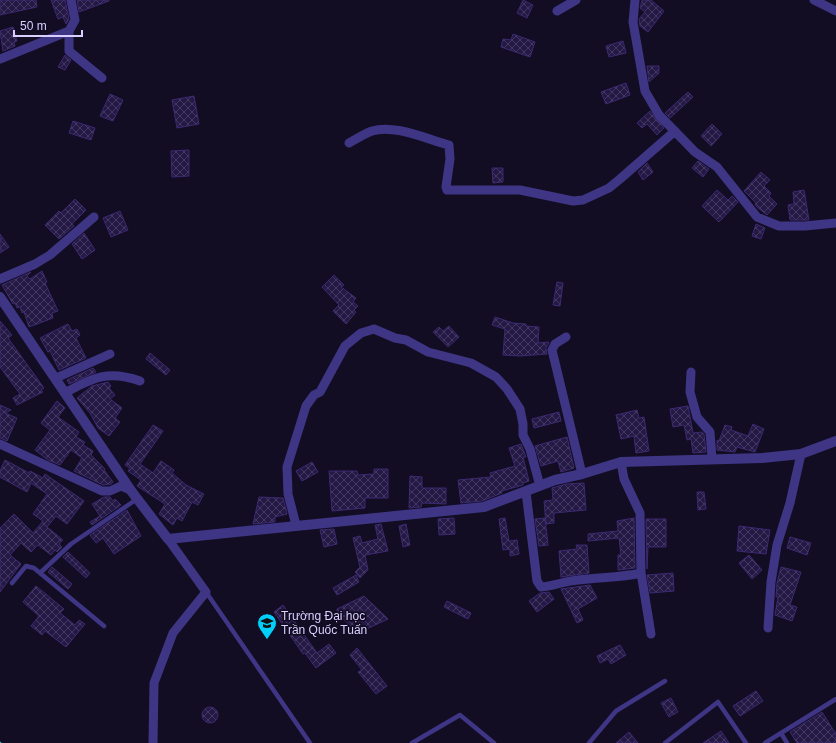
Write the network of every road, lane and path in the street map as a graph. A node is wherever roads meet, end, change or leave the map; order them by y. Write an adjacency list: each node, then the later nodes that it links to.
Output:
1 (71, 0): 7 (street)
2 (576, 0): 5 (street)
3 (635, 0): 10 (street)
4 (814, 0): 6 (street)
5 (557, 11)
6 (836, 11)
7 (69, 31): 8 (street); 9 (street)
8 (0, 60)
9 (102, 78)
10 (675, 130): 11 (street); 13 (street)
11 (349, 143)
12 (94, 217): 14 (street)
13 (836, 222)
14 (0, 279)
15 (0, 297): 19 (street)
16 (566, 337): 27 (street)
17 (110, 354): 19 (street)
18 (691, 372): 25 (street)
19 (56, 378): 21 (street)
20 (140, 381): 21 (street)
21 (65, 393): 29 (street)
22 (836, 441): 24 (street)
23 (0, 444): 29 (street)
24 (801, 454): 25 (street); 38 (street)
25 (712, 458): 26 (street)
26 (621, 462): 27 (street); 34 (street)
27 (582, 474): 28 (street)
28 (540, 486): 30 (street); 31 (street)
29 (132, 492): 32 (street); 33 (lane)
30 (526, 492): 31 (street); 34 (street)
31 (296, 526): 32 (street)
32 (168, 539): 36 (street)
33 (40, 573): 35 (lane); 37 (lane)
34 (641, 573): 39 (street)
35 (12, 583)
36 (206, 592): 43 (street); 44 (lane)
37 (104, 626)
38 (768, 628)
39 (651, 634)
40 (665, 681): 47 (lane)
41 (836, 699): 42 (lane)
42 (781, 733): 50 (lane); 51 (lane)
43 (153, 743)
44 (310, 743)
45 (412, 743): 46 (lane)
46 (494, 743)
47 (589, 743)
48 (665, 743): 49 (lane)
49 (746, 743)
50 (764, 743)
51 (787, 743)

